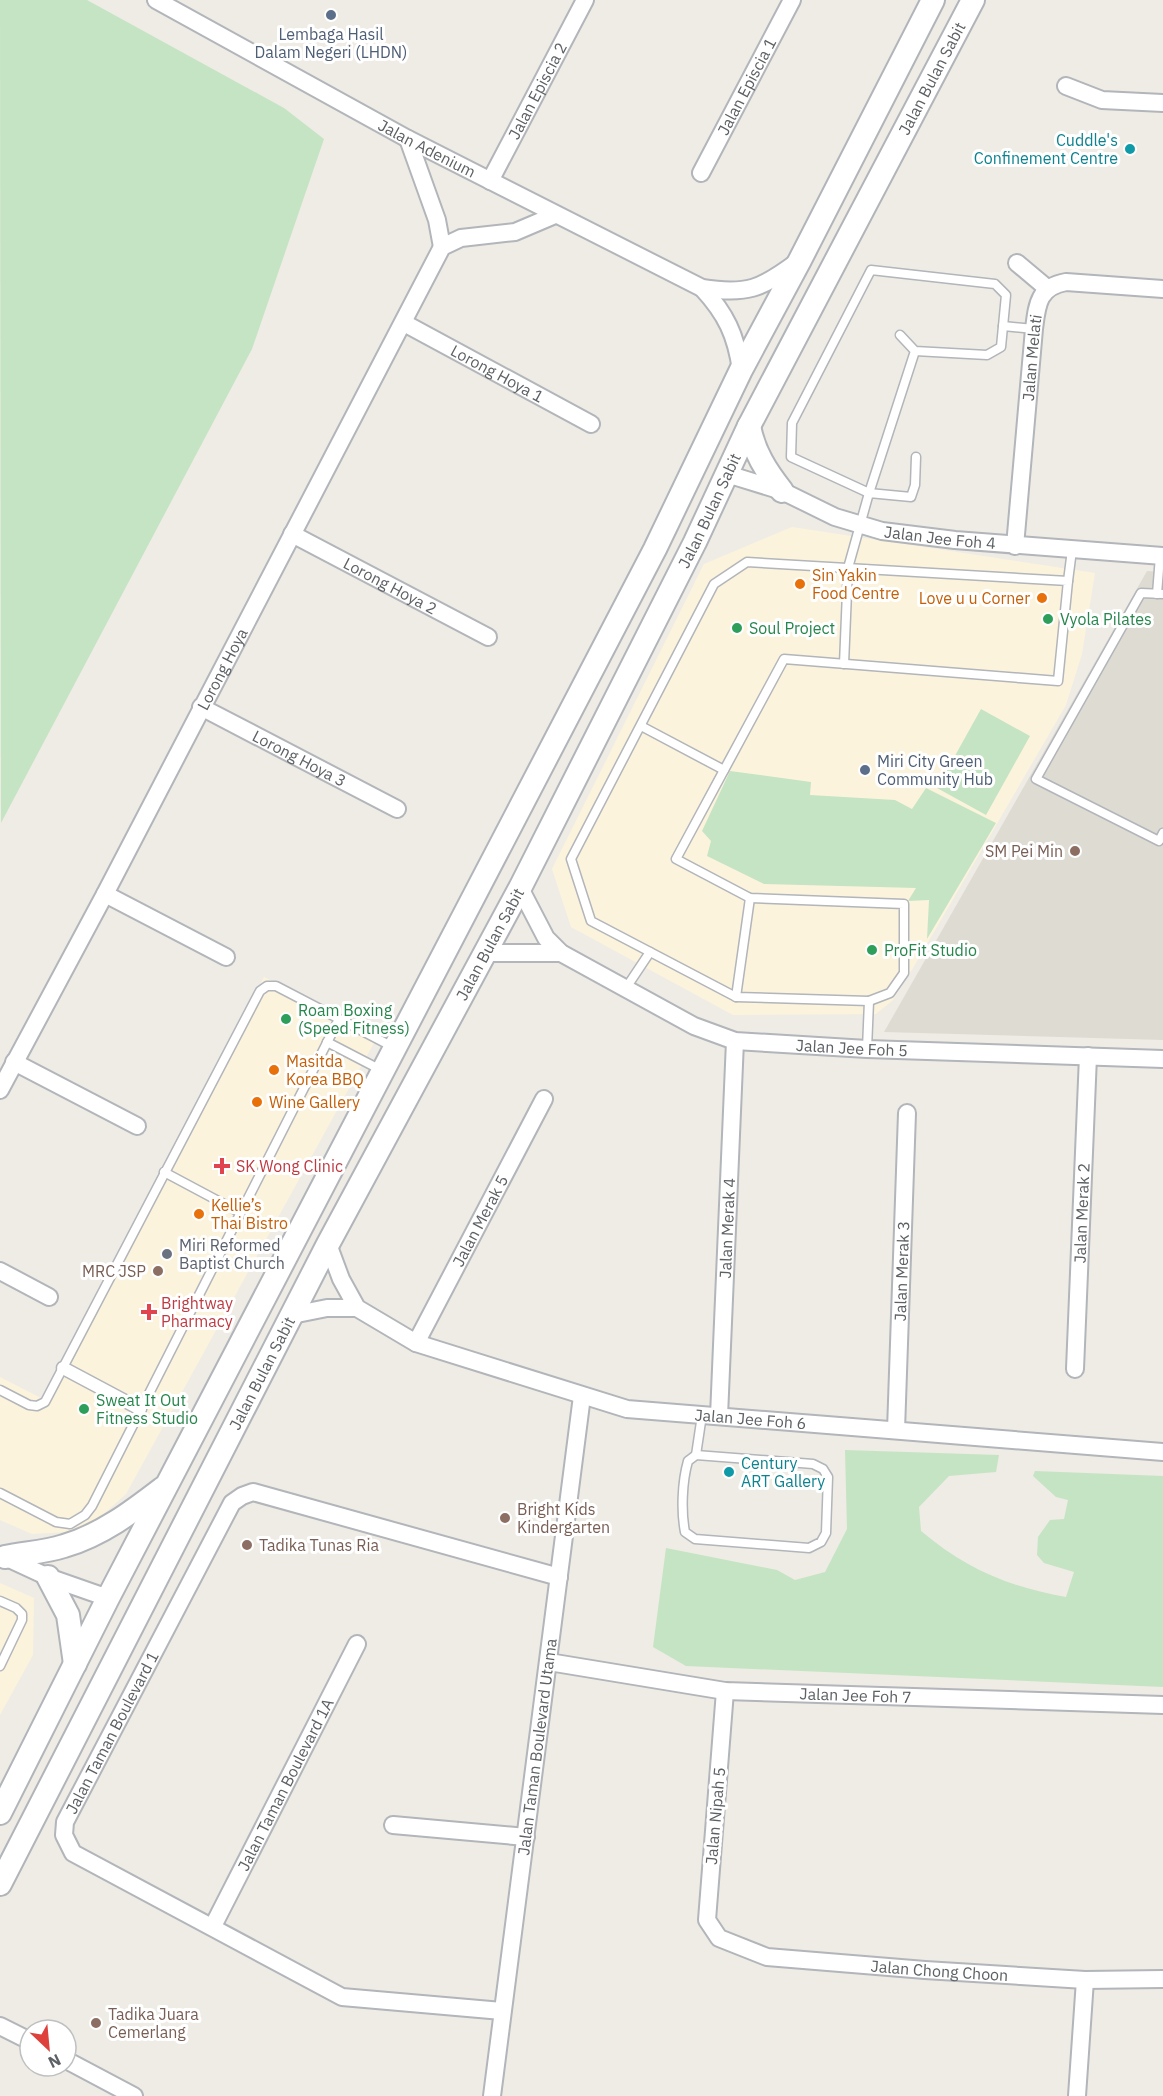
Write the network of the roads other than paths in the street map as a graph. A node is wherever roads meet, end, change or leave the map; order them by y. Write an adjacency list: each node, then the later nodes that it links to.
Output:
1 (156, 0): 6 (street, Jalan Adenium)
2 (585, 0): 11 (street, Jalan Episcia 2)
3 (792, 0): 10 (street, Jalan Episcia 1)
4 (933, 0): 14 (main road, Jalan Bulan Sabit)
5 (973, 0): 26 (main road, Jalan Bulan Sabit)
6 (174, 4): 9 (street, Jalan Adenium)
7 (1066, 86): 8 (street)
8 (1163, 103)
9 (408, 139): 11 (street, Jalan Adenium); 13 (street)
10 (701, 173)
11 (490, 181): 12 (street, Jalan Adenium)
12 (555, 215): 13 (street); 16 (street, Jalan Adenium)
13 (442, 248): 19 (street, Lorong Hoya)
14 (800, 260): 16 (street, Jalan Adenium); 24 (main road, Jalan Bulan Sabit)
15 (1017, 263): 18 (street)
16 (702, 288): 24 (street, Jalan Adenium)
17 (1163, 289): 18 (street)
18 (1048, 290): 21 (street, Jalan Melati)
19 (404, 323): 25 (street, Lorong Hoya 1); 32 (street, Lorong Hoya)
20 (1003, 326): 21 (lane); 23 (lane); 30 (lane)
21 (1034, 329): 33 (street, Jalan Melati)
22 (900, 335): 23 (lane)
23 (915, 351): 30 (lane)
24 (741, 370): 34 (main road, Jalan Bulan Sabit)
25 (591, 424)
26 (749, 426): 28 (main road, Jalan Bulan Sabit); 29 (main road)
27 (916, 457): 30 (lane)
28 (727, 474): 29 (street, Jalan Jee Foh 4); 34 (main road); 47 (main road, Jalan Bulan Sabit)
29 (782, 491): 31 (street, Jalan Jee Foh 4)
30 (869, 493): 31 (lane)
31 (859, 525): 33 (street, Jalan Jee Foh 4); 37 (lane)
32 (292, 534): 40 (street, Lorong Hoya 2); 42 (street, Lorong Hoya)
33 (1015, 546): 35 (street, Jalan Jee Foh 4)
34 (654, 549): 60 (main road, Jalan Bulan Sabit)
35 (1072, 550): 36 (street, Jalan Jee Foh 4); 38 (lane)
36 (1161, 556): 39 (lane)
37 (848, 568): 38 (lane); 41 (lane); 43 (lane)
38 (1068, 581): 41 (lane)
39 (1160, 594): 46 (lane)
40 (488, 637)
41 (844, 664): 44 (lane)
42 (201, 707): 45 (street, Lorong Hoya 3); 48 (street, Lorong Hoya)
43 (642, 726): 44 (lane); 50 (lane)
44 (724, 770): 49 (lane)
45 (397, 809)
46 (1163, 833)
47 (520, 888): 51 (main road, Jalan Bulan Sabit); 52 (street, Jalan Jee Foh 5)
48 (105, 894): 53 (street); 64 (street, Lorong Hoya)
49 (750, 898): 55 (lane); 56 (lane)
50 (650, 952): 54 (lane); 55 (lane)
51 (485, 953): 52 (street, Jalan Jee Foh 5); 72 (main road, Jalan Bulan Sabit)
52 (561, 953): 54 (street, Jalan Jee Foh 5)
53 (226, 957)
54 (626, 988): 58 (street, Jalan Jee Foh 5)
55 (736, 997): 56 (lane)
56 (869, 1001): 61 (lane)
57 (339, 1019): 59 (lane); 60 (lane); 70 (lane)
58 (735, 1041): 61 (street, Jalan Jee Foh 5); 83 (street, Jalan Merak 4)
59 (327, 1042): 65 (lane); 71 (lane)
60 (395, 1048): 65 (main road, Jalan Bulan Sabit)
61 (867, 1049): 62 (street, Jalan Jee Foh 5)
62 (1088, 1056): 63 (street, Jalan Jee Foh 5); 79 (street, Jalan Merak 2)
63 (1163, 1059)
64 (14, 1062): 66 (street, Lorong Hoya); 69 (street)
65 (382, 1071): 87 (main road, Jalan Bulan Sabit)
66 (0, 1090)
67 (544, 1099): 77 (street, Jalan Merak 5)
68 (907, 1113): 84 (street, Jalan Merak 3)
69 (137, 1126)
70 (164, 1172): 71 (lane); 78 (lane)
71 (239, 1212): 82 (lane)
72 (328, 1244): 75 (street); 76 (main road, Jalan Bulan Sabit)
73 (0, 1271): 74 (street)
74 (49, 1297)
75 (357, 1308): 76 (street); 77 (street, Jalan Jee Foh 6)
76 (292, 1315): 89 (main road, Jalan Bulan Sabit)
77 (416, 1343): 81 (street, Jalan Jee Foh 6)
78 (63, 1368): 80 (lane); 82 (street)
79 (1075, 1369)
80 (0, 1390)
81 (582, 1396): 83 (street, Jalan Jee Foh 6); 92 (street, Jalan Taman Boulevard Utama)
82 (140, 1409): 88 (lane)
83 (711, 1415): 84 (street, Jalan Jee Foh 6); 86 (lane)
84 (896, 1430): 85 (street, Jalan Jee Foh 6)
85 (1163, 1452)
86 (696, 1455): 86 (lane)
87 (168, 1485): 90 (main road); 93 (main road, Jalan Bulan Sabit)
88 (0, 1493)
89 (173, 1545): 93 (main road); 99 (main road, Jalan Bulan Sabit)
90 (3, 1556): 91 (street)
91 (48, 1576): 93 (street); 97 (main road)
92 (559, 1577): 96 (street, Jalan Taman Boulevard Utama); 106 (street, Jalan Taman Boulevard 1)
93 (108, 1598): 97 (main road, Jalan Bulan Sabit); 99 (main road)
94 (0, 1601): 98 (lane)
95 (357, 1644): 106 (street, Jalan Taman Boulevard 1A)
96 (549, 1662): 100 (street, Jalan Jee Foh 7); 104 (street, Jalan Taman Boulevard Utama)
97 (75, 1664): 102 (main road, Jalan Bulan Sabit)
98 (0, 1666)
99 (110, 1668): 105 (main road, Jalan Bulan Sabit)
100 (725, 1691): 101 (street, Jalan Jee Foh 7); 107 (street, Jalan Nipah 5)
101 (1163, 1705)
102 (0, 1813)
103 (393, 1825): 104 (street)
104 (526, 1837): 110 (street, Jalan Taman Boulevard Utama)
105 (0, 1884)
106 (213, 1926): 110 (street, Jalan Taman Boulevard 1)
107 (719, 1938): 109 (street, Jalan Chong Choon)
108 (1163, 1979): 109 (street, Jalan Chong Choon)
109 (1085, 1980): 116 (street)
110 (502, 2011): 115 (street, Jalan Taman Boulevard Utama)
111 (1, 2026): 112 (street)
112 (18, 2035)
113 (78, 2066): 114 (street)
114 (134, 2096)
115 (492, 2096)
116 (1077, 2096)

